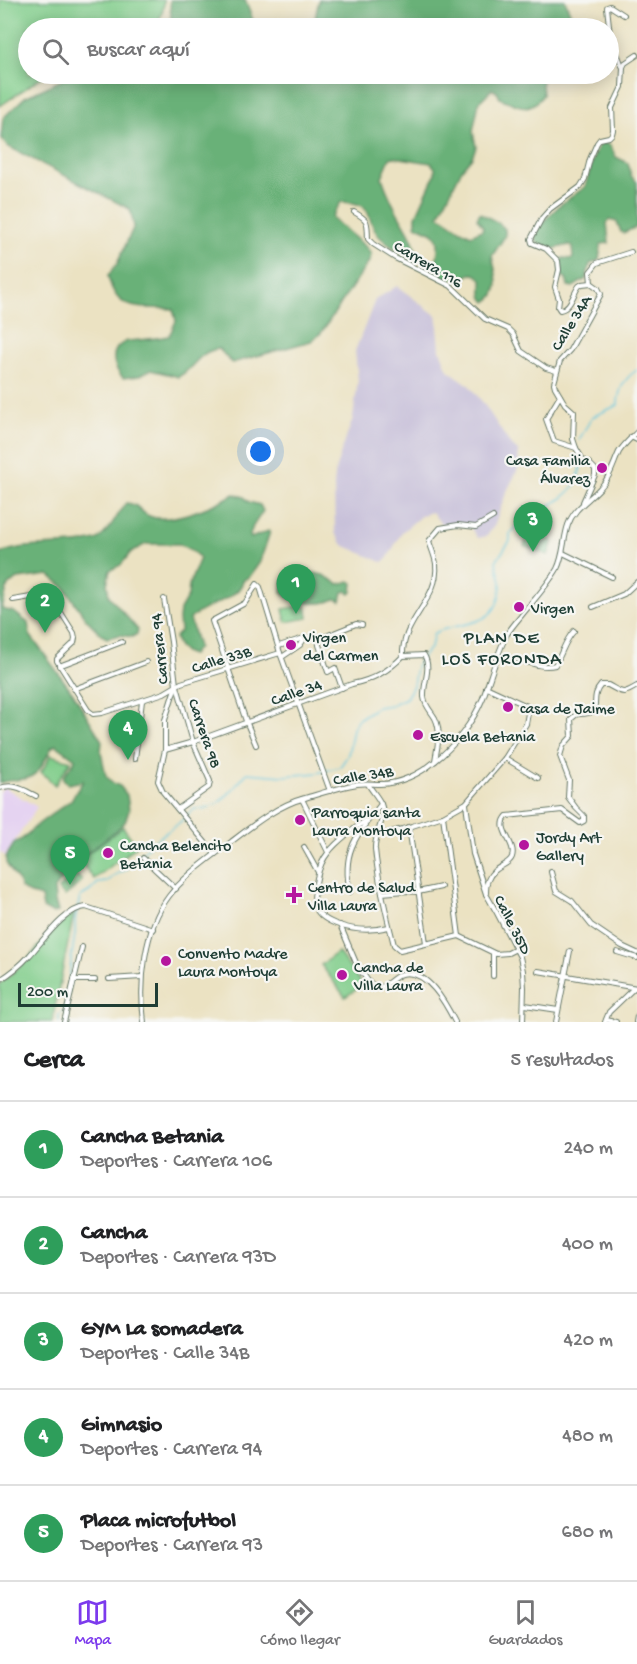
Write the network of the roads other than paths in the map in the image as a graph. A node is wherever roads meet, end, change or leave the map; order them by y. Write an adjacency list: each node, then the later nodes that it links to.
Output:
1 (624, 15): 2 (street)
2 (608, 18)
3 (637, 55): 5 (street)
4 (619, 59): 5 (street)
5 (622, 67): 8 (street)
6 (354, 212): 9 (street, Carrera 116)
7 (631, 252): 8 (street, Calle 34A)
8 (591, 283): 9 (street, Calle 34A)
9 (556, 371): 10 (street, Calle 34A)
10 (560, 396): 14 (street); 14 (street)
11 (637, 432): 12 (street, Calle 34B)
12 (632, 437): 13 (street); 15 (street, Calle 34B)
13 (637, 440)
14 (576, 448): 15 (street)
15 (582, 503): 17 (street, Calle 34B)
16 (493, 517): 30 (street)
17 (563, 553): 18 (street); 31 (street, Calle 34B)
18 (612, 577)
19 (637, 582): 22 (street)
20 (164, 599): 35 (street, Carrera 94)
21 (13, 600): 33 (street)
22 (593, 607)
23 (362, 625): 25 (street)
24 (574, 631): 31 (street)
25 (318, 637): 26 (street); 38 (street)
26 (305, 638): 28 (street); 29 (street)
27 (122, 642): 33 (street)
28 (279, 646): 29 (street); 34 (street)
29 (281, 655): 34 (street, Calle 33B); 41 (street)
30 (403, 656): 38 (street, Calle 34); 48 (street)
31 (497, 657): 37 (street, Calle 34B)
32 (146, 662): 39 (street)
33 (59, 666): 39 (street)
34 (228, 668): 35 (street, Calle 33B); 42 (street)
35 (176, 685): 40 (street, Calle 33B); 43 (street, Carrera 98); 45 (street, Carrera 94)
36 (637, 686): 73 (street)
37 (486, 687): 46 (street); 48 (street, Calle 34B)
38 (342, 688): 41 (street, Calle 34)
39 (74, 689): 40 (street, Calle 33B)
40 (142, 701): 47 (street)
41 (299, 703): 42 (street, Calle 34); 52 (street)
42 (246, 721): 43 (street, Calle 34); 44 (street)
43 (193, 742): 45 (street, Calle 34); 57 (street, Carrera 98)
44 (256, 745)
45 (165, 750): 57 (street, Carrera 94)
46 (505, 758): 49 (street); 55 (street)
47 (135, 759)
48 (435, 762): 50 (street, Calle 34B)
49 (538, 778)
50 (368, 784): 52 (street, Calle 34B); 56 (street)
51 (0, 788): 53 (street)
52 (330, 791): 54 (street, Calle 34B)
53 (36, 796)
54 (302, 799): 63 (street); 64 (street, Calle 34B)
55 (466, 803): 58 (street); 73 (street, Calle 35D)
56 (381, 804): 59 (street); 61 (street)
57 (179, 811): 64 (street, Carrera 94)
58 (443, 816): 60 (street); 77 (street)
59 (370, 818): 63 (street); 70 (street)
60 (409, 827): 61 (street); 71 (street)
61 (376, 836): 72 (street)
62 (304, 846): 67 (street)
63 (328, 852): 67 (street)
64 (215, 855): 69 (street, Calle 34B)
65 (143, 858): 69 (street)
66 (551, 872): 83 (street)
67 (318, 873): 74 (street)
68 (441, 887): 71 (street)
69 (176, 888): 76 (street, Calle 34B)
70 (350, 892)
71 (418, 892): 72 (street); 78 (street)
72 (382, 893): 75 (street)
73 (486, 894): 80 (street, Calle 35D)
74 (340, 925): 75 (street); 101 (street)
75 (389, 927): 78 (street)
76 (153, 929): 89 (street, Calle 34B); 91 (street)
77 (459, 936): 78 (street); 84 (street)
78 (426, 943)
79 (82, 947): 92 (street)
80 (516, 949): 84 (street); 95 (street, Calle 35D)
81 (570, 951): 88 (street)
82 (617, 952): 85 (street)
83 (637, 952)
84 (493, 953): 87 (street)
85 (637, 958)
86 (538, 971): 88 (street)
87 (493, 976)
88 (565, 976): 94 (street); 96 (street)
89 (142, 977): 90 (street); 100 (street, Calle 34B)
90 (109, 979)
91 (0, 980)
92 (74, 980): 93 (street); 99 (street)
93 (95, 980)
94 (636, 988): 98 (street)
95 (525, 1005): 96 (street); 102 (street, Calle 35D)
96 (558, 1010): 103 (street)
97 (637, 1016): 105 (street)
98 (606, 1021): 104 (street)
99 (64, 1022)
100 (144, 1022)
101 (455, 1022)
102 (523, 1022)
103 (556, 1022)
104 (616, 1022)
105 (636, 1022)

